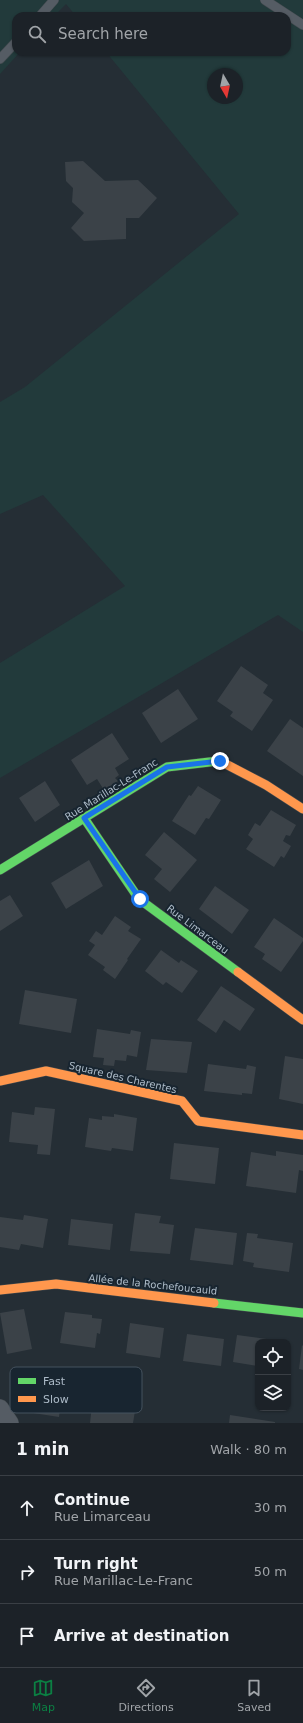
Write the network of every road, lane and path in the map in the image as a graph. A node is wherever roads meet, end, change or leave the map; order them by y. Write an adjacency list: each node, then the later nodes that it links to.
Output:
1 (54, 0): 3 (lane)
2 (265, 0): 4 (lane)
3 (44, 12)
4 (283, 12)
5 (291, 17): 6 (lane)
6 (303, 25)
7 (12, 46): 8 (lane)
8 (0, 59)
9 (303, 809): 10 (street, Rue Marillac-Le-Franc)
10 (84, 818): 11 (street, Rue Marillac-Le-Franc); 12 (street, Rue Limarceau)
11 (0, 870)
12 (303, 1020)
13 (0, 1081): 14 (street, Square des Charentes)
14 (303, 1135)
15 (0, 1290): 16 (street, Allée de la Rochefoucauld)
16 (303, 1313)
17 (0, 1408): 18 (street)
18 (10, 1423)

